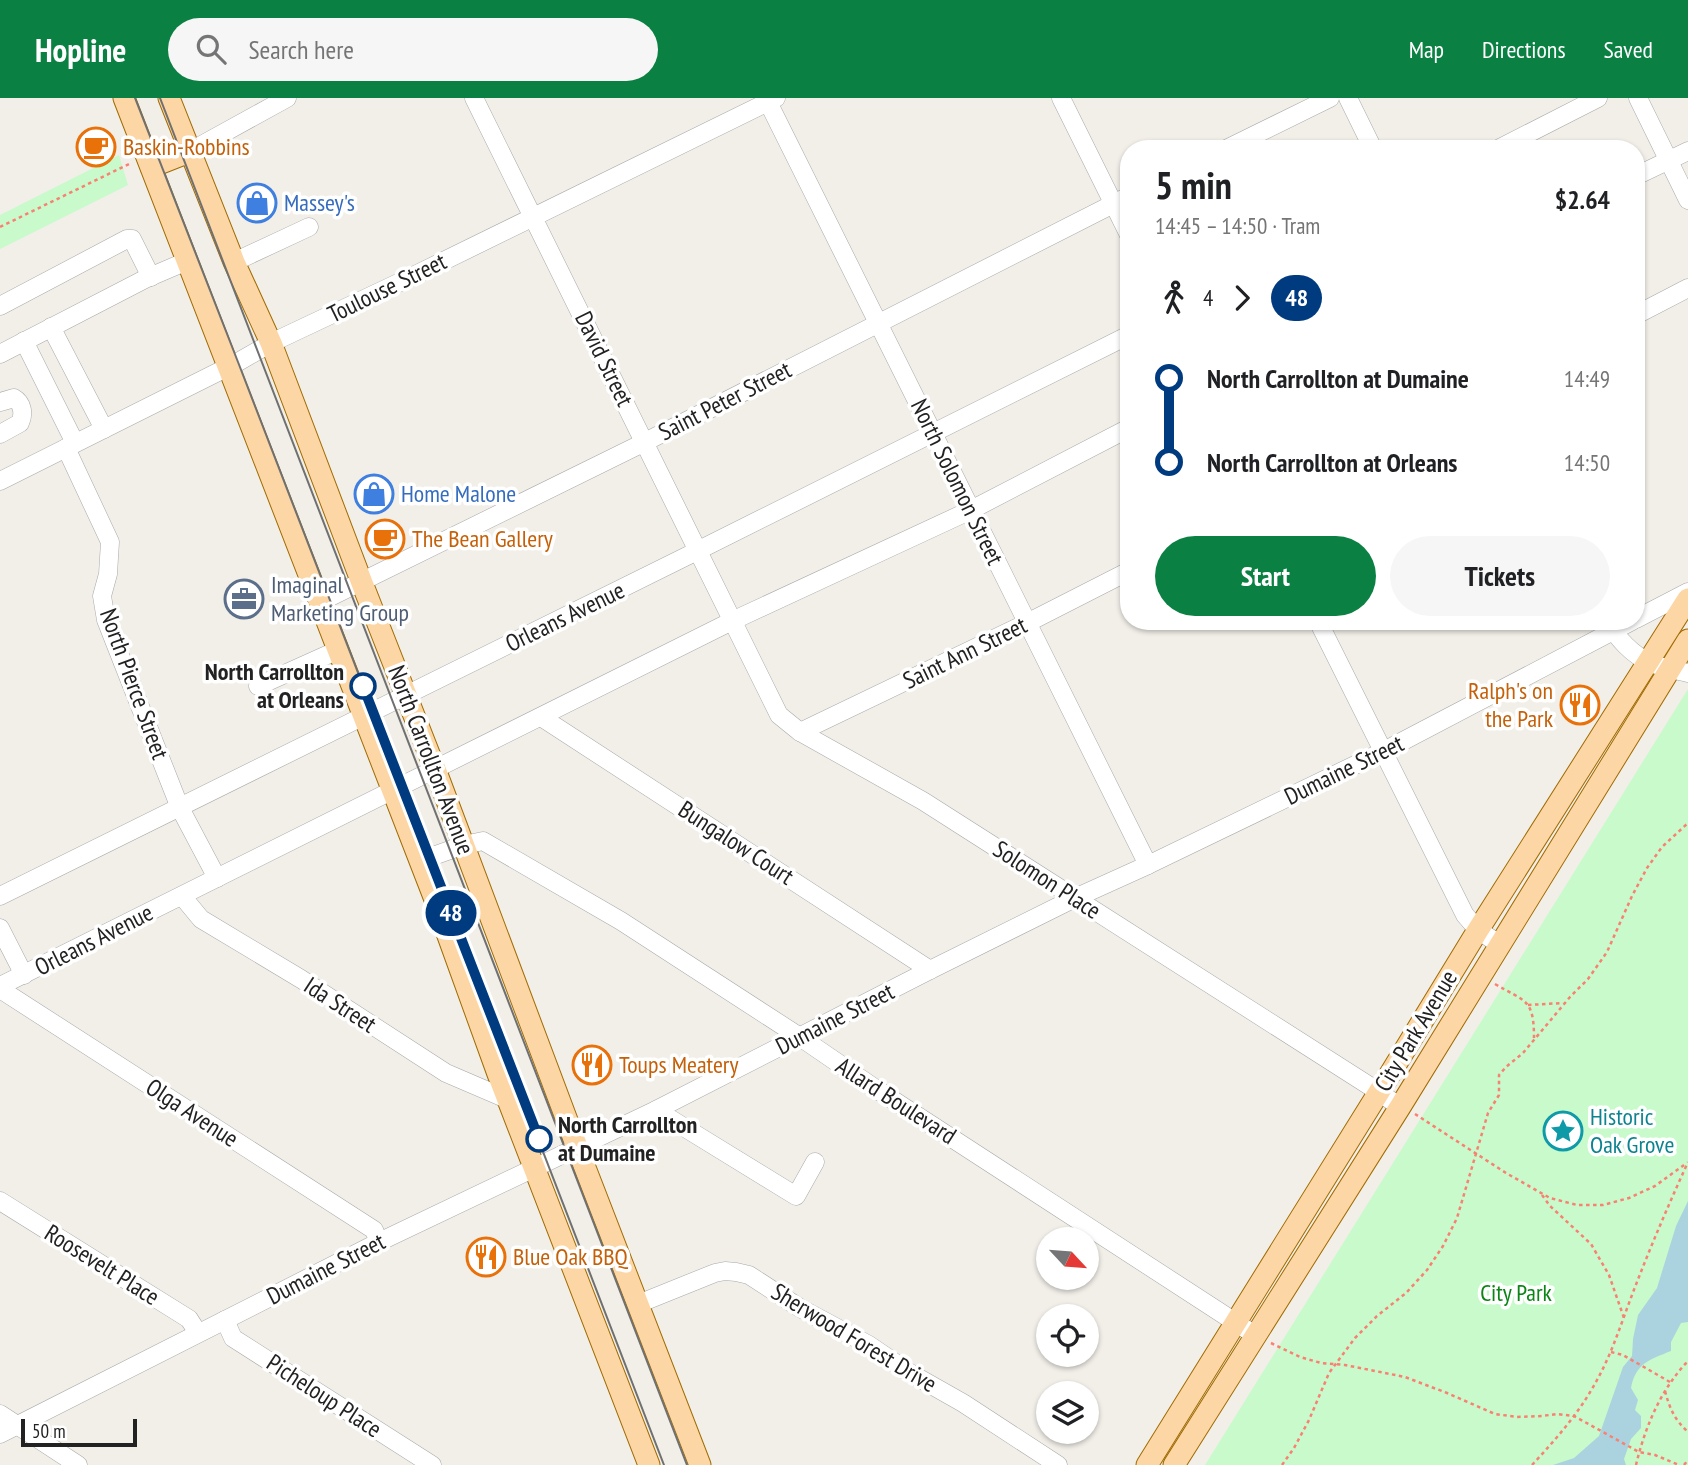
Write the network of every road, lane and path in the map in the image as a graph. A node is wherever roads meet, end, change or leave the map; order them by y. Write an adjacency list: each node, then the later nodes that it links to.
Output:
1 (124, 98): 17 (main road, North Carrollton Avenue)
2 (169, 98): 15 (main road, North Carrollton Avenue)
3 (287, 98): 15 (street)
4 (474, 98): 22 (street, David Street)
5 (1061, 98): 19 (street)
6 (1330, 98): 11 (street)
7 (1348, 98): 12 (street)
8 (1598, 98): 13 (street)
9 (1638, 98): 16 (street)
10 (770, 99): 22 (street, Toulouse Street); 31 (street, North Solomon Street)
11 (1244, 140)
12 (1369, 140)
13 (1516, 140)
14 (1688, 150): 16 (street)
15 (189, 152): 17 (main road); 26 (main road, North Carrollton Avenue)
16 (1669, 160): 18 (street); 20 (street)
17 (143, 163): 23 (path); 25 (main road, North Carrollton Avenue)
18 (1645, 172)
19 (1120, 198)
20 (1688, 200)
21 (1120, 201): 31 (street, Saint Peter Street)
22 (534, 216): 35 (street, Toulouse Street); 43 (street, David Street)
23 (0, 227)
24 (309, 227): 26 (street)
25 (187, 261): 27 (street); 37 (main road, North Carrollton Avenue)
26 (234, 262): 35 (main road, North Carrollton Avenue)
27 (151, 277): 29 (street); 32 (street)
28 (1688, 288): 30 (street)
29 (0, 306)
30 (1645, 310)
31 (879, 324): 40 (street, North Solomon Street); 43 (street, Saint Peter Street)
32 (51, 327): 34 (street); 39 (street)
33 (1120, 339): 40 (street, Orleans Avenue)
34 (24, 341): 36 (street); 44 (street, North Pierce Street)
35 (271, 343): 37 (street, Toulouse Street); 49 (main road, North Carrollton Avenue)
36 (0, 354)
37 (228, 367): 39 (street, Toulouse Street); 52 (main road, North Carrollton Avenue)
38 (0, 402): 42 (street)
39 (104, 429): 44 (street, Toulouse Street)
40 (932, 432): 46 (street, North Solomon Street); 47 (street, Orleans Avenue)
41 (1120, 433): 46 (street, Orleans Avenue)
42 (0, 434)
43 (645, 442): 47 (street, David Street); 49 (street, Saint Peter Street)
44 (71, 445): 45 (street, Toulouse Street); 71 (street, North Pierce Street)
45 (0, 481)
46 (971, 510): 54 (street, Orleans Avenue); 55 (street, North Solomon Street)
47 (698, 551): 54 (street, David Street); 64 (street, Orleans Avenue)
48 (1120, 576): 55 (street, Saint Ann Street)
49 (362, 583): 52 (street, Saint Peter Street); 64 (main road, North Carrollton Avenue)
50 (1688, 592): 53 (street, Dumaine Street)
51 (1688, 599): 61 (main road, City Park Avenue)
52 (320, 602): 60 (main road, North Carrollton Avenue)
53 (1645, 614)
54 (732, 621): 66 (street, Orleans Avenue); 67 (street, Solomon Place)
55 (1027, 623): 67 (street, Saint Ann Street); 75 (street, North Solomon Street)
56 (1323, 630): 68 (street)
57 (1604, 630): 68 (street, Dumaine Street)
58 (1614, 630): 61 (street)
59 (1688, 640): 62 (main road, City Park Avenue)
60 (338, 650): 63 (street); 65 (main road, North Carrollton Avenue)
61 (1648, 662): 62 (street); 81 (main road, City Park Avenue)
62 (1679, 671): 82 (main road, City Park Avenue)
63 (258, 686)
64 (407, 695): 65 (street, Orleans Avenue); 69 (main road, North Carrollton Avenue)
65 (364, 716): 70 (main road, North Carrollton Avenue); 71 (street, Orleans Avenue)
66 (541, 716): 69 (street, Orleans Avenue); 83 (street, Bungalow Court)
67 (800, 732): 79 (street, Solomon Place)
68 (1384, 751): 75 (street, Dumaine Street); 81 (street)
69 (436, 769): 70 (street, Orleans Avenue); 73 (main road, North Carrollton Avenue)
70 (392, 792): 74 (main road, North Carrollton Avenue); 76 (street, Orleans Avenue)
71 (180, 808): 76 (street, North Pierce Street); 77 (street, Orleans Avenue)
72 (1688, 824): 87 (path)
73 (464, 845): 74 (street, Allard Boulevard); 89 (street, Allard Boulevard); 95 (main road, North Carrollton Avenue)
74 (419, 860): 92 (main road, North Carrollton Avenue)
75 (1148, 865): 79 (street, Dumaine Street)
76 (217, 878): 78 (street, Orleans Avenue)
77 (0, 896)
78 (182, 896): 84 (street, Orleans Avenue); 92 (street, Ida Street)
79 (1075, 898): 83 (street, Dumaine Street); 91 (street, Solomon Place)
80 (0, 928): 84 (street)
81 (1478, 930): 82 (street); 91 (main road, City Park Avenue)
82 (1499, 944): 85 (main road, City Park Avenue)
83 (930, 970): 89 (street, Dumaine Street)
84 (24, 975): 86 (street, Orleans Avenue)
85 (1480, 976): 88 (path); 93 (main road, City Park Avenue)
86 (0, 988): 102 (street, Olga Avenue)
87 (1565, 1003): 88 (path); 90 (path)
88 (1528, 1005): 90 (path)
89 (800, 1037): 94 (street, Dumaine Street); 106 (street, Allard Boulevard)
90 (1534, 1041): 96 (path)
91 (1379, 1092): 93 (street, Solomon Place); 106 (main road, City Park Avenue)
92 (509, 1100): 99 (main road, North Carrollton Avenue)
93 (1400, 1107): 96 (path); 108 (main road, City Park Avenue)
94 (656, 1110): 95 (street, Dumaine Street); 97 (street)
95 (577, 1146): 99 (street, Dumaine Street); 103 (main road, North Carrollton Avenue)
96 (1476, 1153): 100 (path); 111 (path)
97 (815, 1162)
98 (1688, 1163): 100 (path); 104 (path)
99 (535, 1168): 102 (street, Dumaine Street); 123 (main road, North Carrollton Avenue)
100 (1539, 1192): 104 (path)
101 (0, 1201): 107 (street, Roosevelt Place)
102 (379, 1242): 105 (street, Dumaine Street)
103 (638, 1304): 124 (main road, North Carrollton Avenue); 125 (street, Sherwood Forest Drive)
104 (1624, 1318): 109 (path)
105 (225, 1320): 107 (street, Dumaine Street); 122 (street, Picheloup Place)
106 (1236, 1323): 108 (street, Allard Boulevard); 126 (main road, City Park Avenue)
107 (198, 1334): 116 (street, Dumaine Street)
108 (1255, 1335): 111 (path); 127 (main road, City Park Avenue)
109 (1611, 1352): 112 (path); 115 (path)
110 (1688, 1361): 112 (path)
111 (1336, 1364): 115 (path); 128 (path)
112 (1671, 1382): 113 (path)
113 (1665, 1391): 117 (path); 119 (path)
114 (0, 1414): 116 (street)
115 (1574, 1416): 119 (path); 129 (path)
116 (17, 1425): 118 (street, Dumaine Street); 121 (street)
117 (1688, 1432)
118 (0, 1434)
119 (1639, 1452): 130 (path); 131 (path)
120 (1688, 1460): 132 (path)
121 (78, 1465)
122 (432, 1465)
123 (649, 1465)
124 (700, 1465)
125 (1058, 1465)
126 (1147, 1465)
127 (1174, 1465)
128 (1282, 1465)
129 (1532, 1465)
130 (1636, 1465)
131 (1679, 1465)
132 (1684, 1465)

